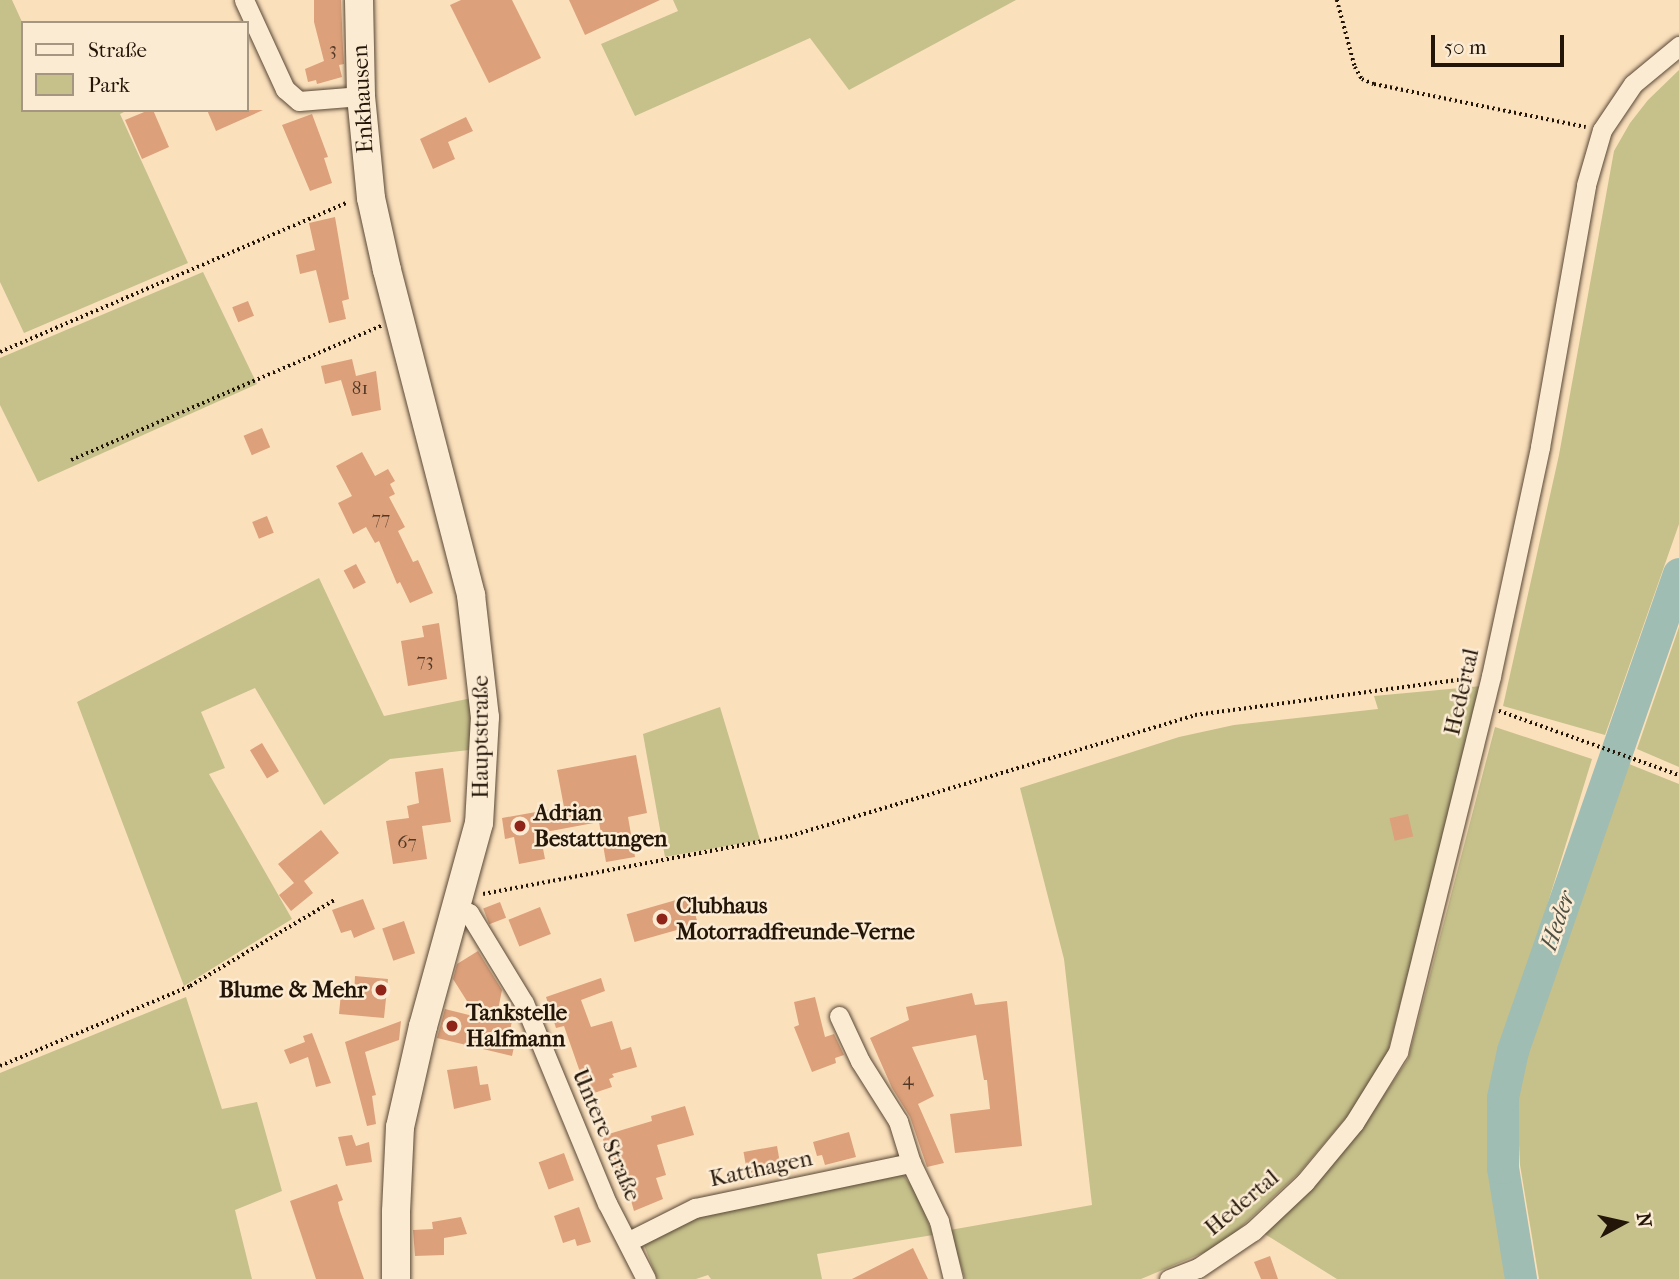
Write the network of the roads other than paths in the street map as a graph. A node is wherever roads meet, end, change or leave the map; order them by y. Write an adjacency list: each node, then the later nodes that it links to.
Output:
1 (244, 0): 4 (street)
2 (359, 0): 4 (main road, Enkhausen)
3 (1679, 46): 13 (street, Hedertal)
4 (361, 96): 5 (main road, Enkhausen)
5 (371, 197): 6 (main road, Hauptstraße)
6 (462, 910): 9 (street, Untere Straße); 10 (main road, Hauptstraße)
7 (838, 1016): 8 (street)
8 (911, 1163): 9 (street, Katthagen); 12 (street)
9 (628, 1241): 11 (street, Untere Straße)
10 (396, 1279)
11 (646, 1279)
12 (953, 1279)
13 (1170, 1279)

